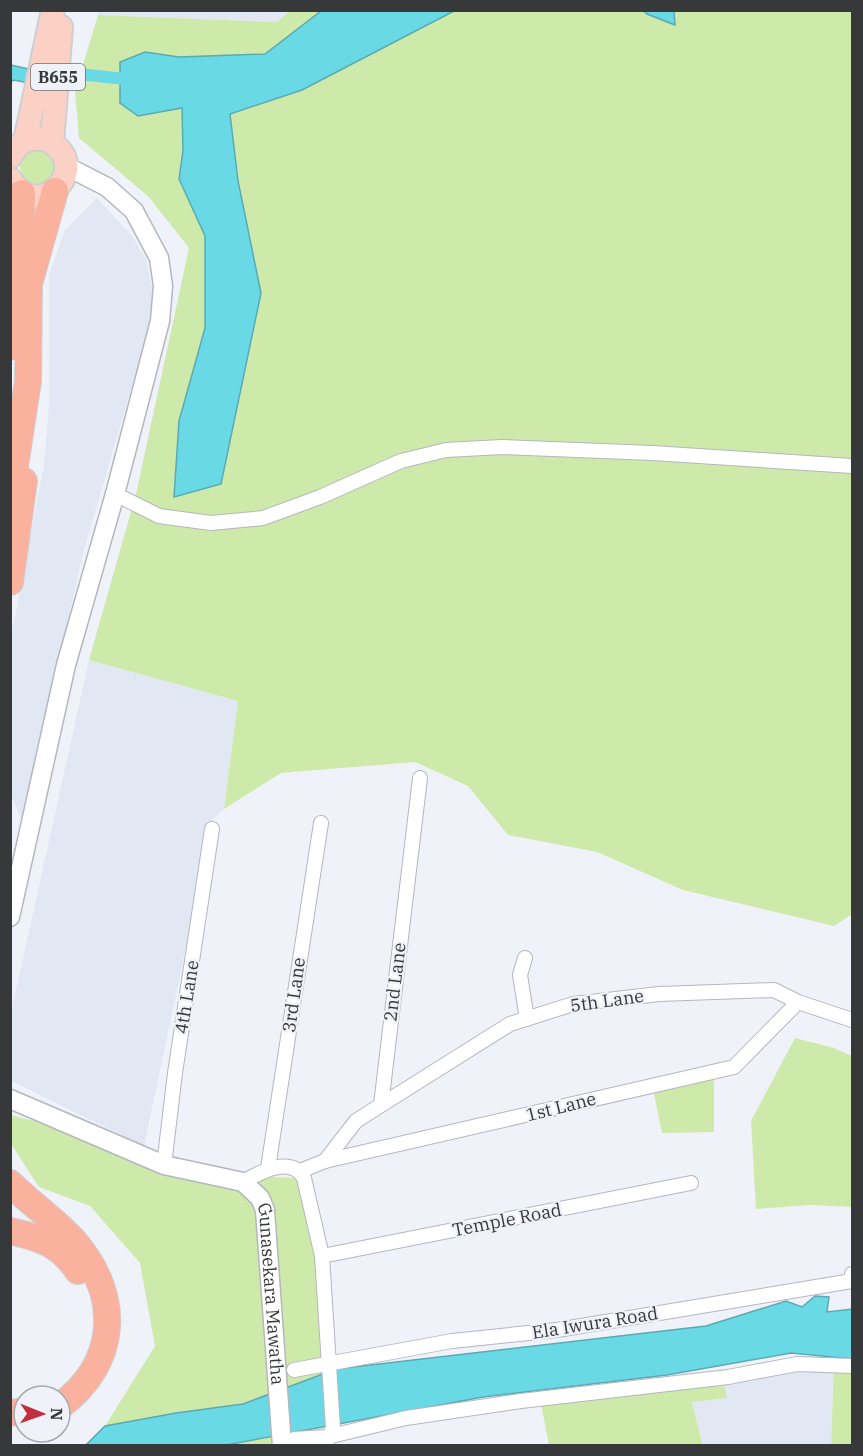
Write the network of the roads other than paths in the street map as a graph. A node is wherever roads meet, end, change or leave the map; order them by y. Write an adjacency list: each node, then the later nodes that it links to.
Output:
1 (53, 10): 4 (main road, B655)
2 (62, 10): 3 (main road, B655)
3 (52, 143): 4 (main road); 5 (main road)
4 (18, 149)
5 (66, 166): 7 (main road); 12 (street)
6 (16, 186): 7 (main road); 8 (highway)
7 (55, 191): 8 (highway)
8 (17, 292): 9 (highway); 10 (highway); 13 (highway); 14 (highway)
9 (10, 347)
10 (10, 431)
11 (852, 466): 12 (street)
12 (116, 494): 18 (street)
13 (10, 499)
14 (10, 582)
15 (420, 778): 24 (street, 2nd Lane)
16 (321, 823): 27 (street, 3rd Lane)
17 (212, 829): 26 (street, 4th Lane)
18 (10, 917)
19 (525, 958): 21 (street)
20 (798, 1002): 21 (street, 5th Lane); 22 (street, 5th Lane); 25 (street, 1st Lane)
21 (527, 1019): 24 (street, 5th Lane)
22 (852, 1020)
23 (10, 1099): 26 (street, Gunasekara Mawatha)
24 (381, 1105): 25 (street)
25 (325, 1161): 28 (street, 1st Lane)
26 (164, 1165): 29 (street, Gunasekara Mawatha)
27 (268, 1168): 28 (street); 29 (street)
28 (300, 1171): 33 (street)
29 (243, 1182): 41 (street, Gunasekara Mawatha)
30 (10, 1183): 39 (highway)
31 (691, 1183): 33 (street, Temple Road)
32 (10, 1231): 38 (highway)
33 (322, 1256): 37 (street)
34 (852, 1274): 37 (street, Ela Iwura Road)
35 (852, 1366): 40 (street)
36 (294, 1370): 37 (street)
37 (330, 1370): 40 (street)
38 (71, 1384)
39 (72, 1397)
40 (329, 1437): 41 (street)
41 (288, 1442)

